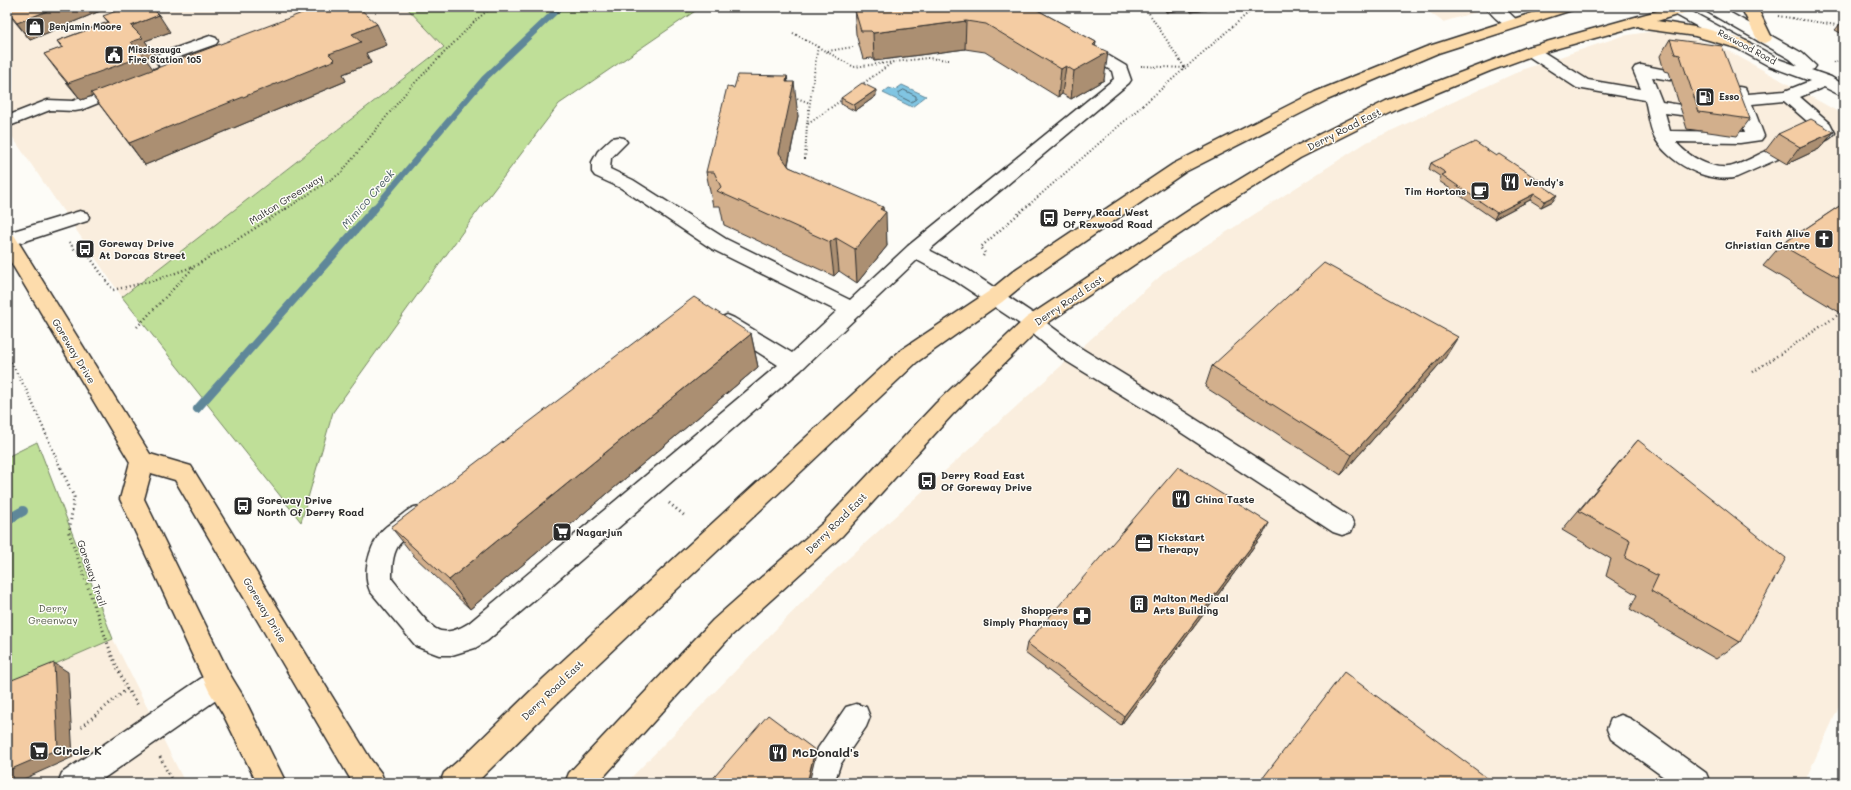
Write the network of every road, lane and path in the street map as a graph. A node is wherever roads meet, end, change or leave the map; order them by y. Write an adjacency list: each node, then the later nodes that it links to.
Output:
1 (492, 7): 54 (path, Malton Greenway)
2 (1145, 7): 27 (path)
3 (1255, 7): 27 (path)
4 (1494, 7): 11 (street)
5 (1567, 7): 11 (main road, Derry Road East)
6 (1709, 7): 15 (street, Rexwood Road)
7 (1749, 7): 15 (main road)
8 (1679, 8): 10 (main road, Derry Road East); 18 (street, Rexwood Road)
9 (1777, 16): 12 (path)
10 (1628, 23): 18 (main road); 21 (main road, Derry Road East)
11 (1514, 24): 55 (main road, Derry Road East)
12 (1836, 26)
13 (794, 33): 17 (path)
14 (1066, 38): 26 (street)
15 (1764, 38): 28 (street, Rexwood Road)
16 (210, 41): 42 (street)
17 (818, 45): 20 (path); 38 (path)
18 (1743, 45): 28 (street, Rexwood Road)
19 (853, 47): 20 (path)
20 (828, 51): 24 (path)
21 (1530, 51): 34 (street); 59 (main road, Derry Road East)
22 (1844, 59): 25 (path)
23 (949, 60): 24 (path)
24 (893, 62): 30 (path)
25 (1829, 64)
26 (1114, 65): 27 (path); 52 (street)
27 (1185, 68): 53 (path)
28 (1825, 81): 32 (street, Rexwood Road); 35 (street)
29 (1672, 82): 34 (street)
30 (856, 88)
31 (1724, 91): 37 (street)
32 (1844, 92)
33 (789, 95): 38 (path)
34 (1652, 96): 39 (street); 44 (street)
35 (1788, 96): 37 (street); 45 (street)
36 (844, 97): 43 (path)
37 (1742, 100): 41 (street)
38 (810, 103): 43 (path)
39 (1681, 110)
40 (1731, 118): 41 (street)
41 (1750, 121): 44 (street)
42 (7, 122)
43 (808, 124): 48 (path)
44 (1663, 136): 47 (street)
45 (1806, 141)
46 (618, 142): 56 (street)
47 (1772, 155)
48 (805, 159)
49 (80, 217): 51 (street)
50 (66, 237): 54 (path, Malton Greenway)
51 (7, 240): 64 (main road, Goreway Drive)
52 (915, 251): 55 (street); 56 (street)
53 (983, 256)
54 (194, 266): 60 (path)
55 (995, 297): 59 (street); 78 (main road, Derry Road East)
56 (852, 310): 62 (street)
57 (1841, 313): 63 (path)
58 (714, 315): 62 (street)
59 (1033, 324): 66 (street); 79 (main road, Derry Road East)
60 (137, 327)
61 (7, 355): 68 (path, Goreway Trail)
62 (793, 364): 65 (street)
63 (1753, 372)
64 (142, 461): 67 (main road); 77 (main road, Goreway Drive)
65 (439, 501)
66 (1342, 525)
67 (219, 682): 74 (street); 76 (main road)
68 (127, 689): 69 (path, Goreway Trail); 71 (path)
69 (139, 707)
70 (856, 717): 80 (street)
71 (81, 727)
72 (1621, 729): 81 (street)
73 (156, 750): 75 (path)
74 (72, 783)
75 (173, 783)
76 (272, 783)
77 (371, 783)
78 (454, 783)
79 (579, 783)
80 (820, 783)
81 (1696, 783)

